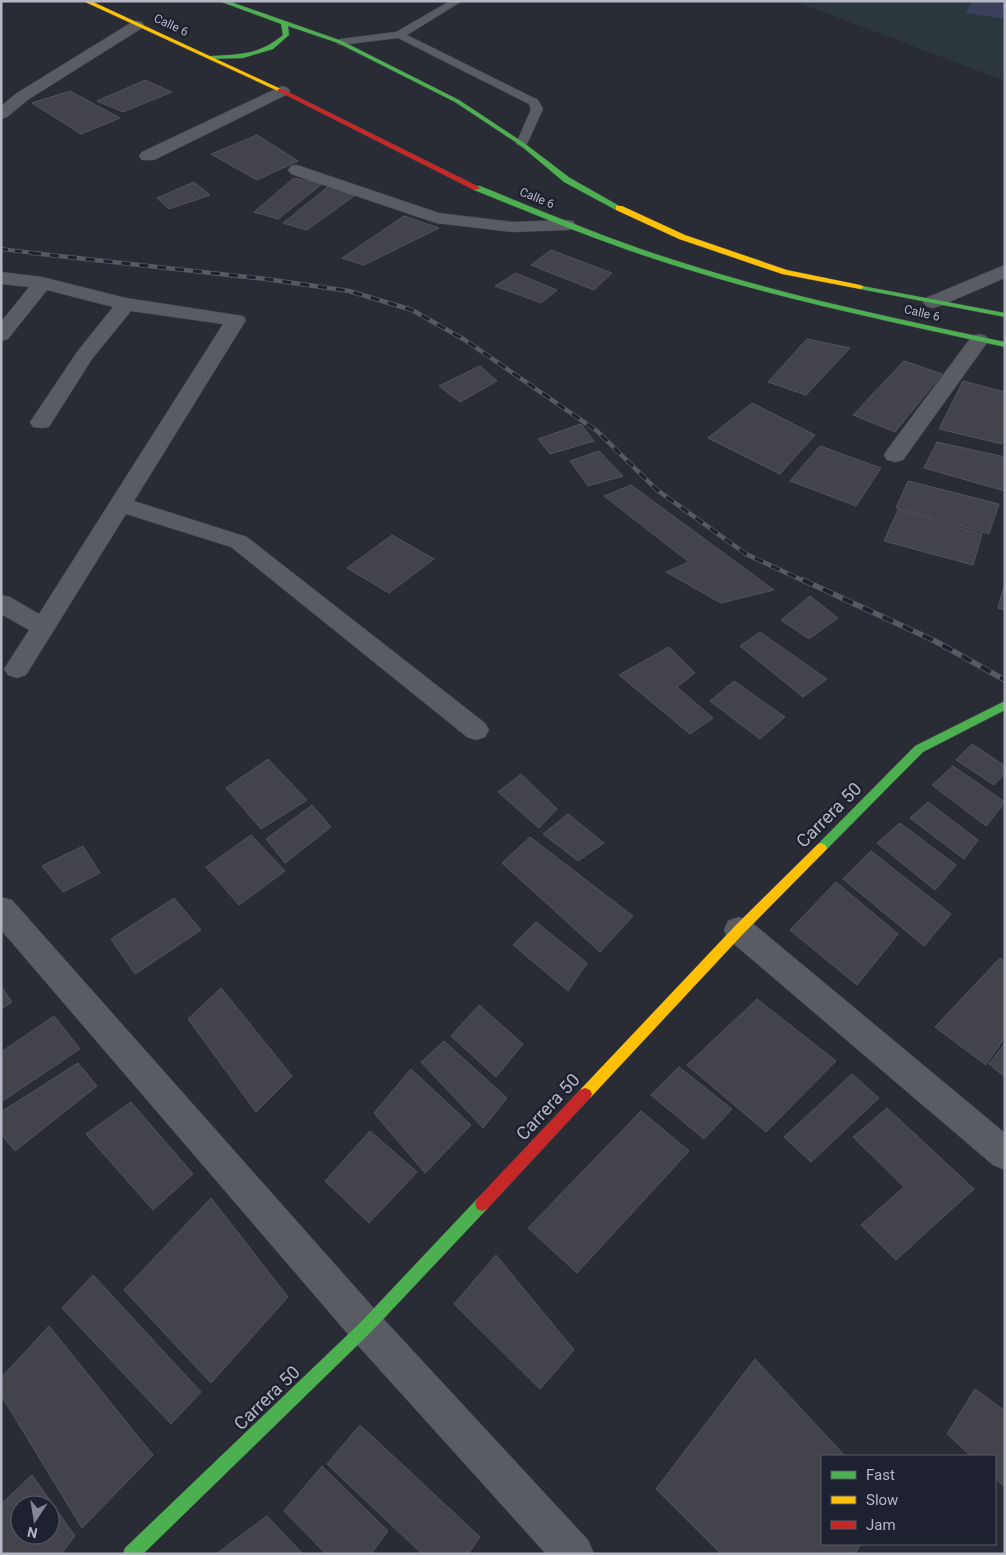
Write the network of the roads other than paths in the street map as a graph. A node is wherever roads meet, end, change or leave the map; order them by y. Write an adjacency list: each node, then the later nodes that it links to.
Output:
1 (86, 1): 5 (main road, Calle 6)
2 (222, 1): 4 (main road, Calle 6)
3 (457, 1): 6 (lane)
4 (284, 22): 7 (main road, Calle 6); 8 (main road)
5 (138, 25): 8 (main road, Calle 6); 10 (street)
6 (400, 35): 7 (lane); 11 (lane)
7 (340, 42): 11 (main road, Calle 6)
8 (210, 58): 9 (main road, Calle 6)
9 (282, 91): 12 (street); 14 (main road, Calle 6)
10 (1, 114)
11 (522, 144): 18 (main road, Calle 6)
12 (148, 156)
13 (297, 170): 14 (street)
14 (567, 225): 22 (main road, Calle 6)
15 (1005, 271): 18 (street)
16 (1, 278): 17 (street)
17 (42, 283): 19 (street); 21 (street)
18 (934, 302): 20 (main road, Calle 6)
19 (126, 304): 24 (street); 26 (street)
20 (1005, 314)
21 (1, 335)
22 (979, 340): 23 (main road, Calle 6); 25 (street)
23 (1005, 345)
24 (41, 422)
25 (895, 455)
26 (120, 504): 28 (street); 31 (street)
27 (1, 603): 28 (street)
28 (43, 627): 29 (street)
29 (17, 669)
30 (1005, 704): 33 (main road, Carrera 50)
31 (476, 730)
32 (1, 909): 35 (street)
33 (739, 930): 34 (street); 35 (main road, Carrera 50)
34 (1005, 1154)
35 (366, 1327): 36 (main road, Carrera 50); 37 (street)
36 (131, 1554)
37 (574, 1554)

